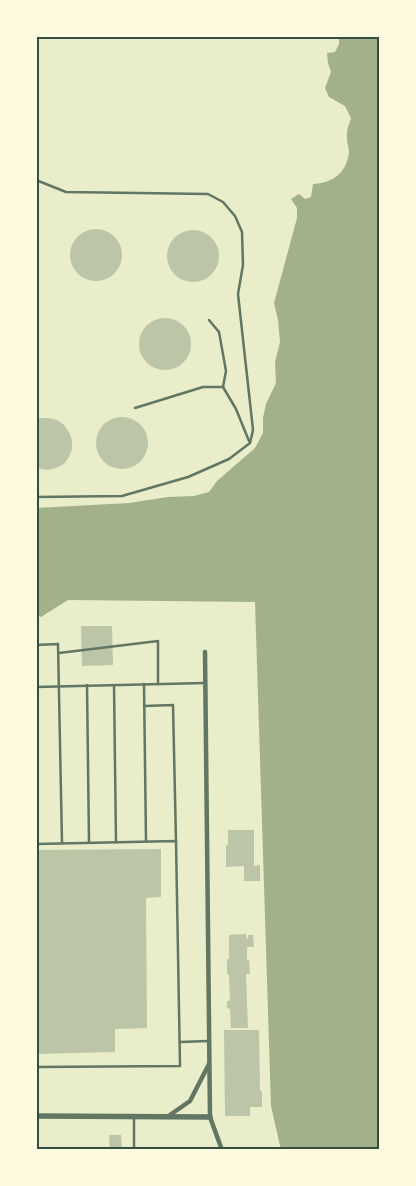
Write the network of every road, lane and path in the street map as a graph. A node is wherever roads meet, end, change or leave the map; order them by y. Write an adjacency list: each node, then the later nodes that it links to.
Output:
1 (36, 180): 5 (lane)
2 (209, 320): 3 (lane)
3 (223, 387): 4 (lane); 5 (lane)
4 (135, 408)
5 (250, 443): 6 (lane)
6 (36, 497)
7 (36, 645): 9 (lane)
8 (205, 652): 10 (street)
9 (58, 654): 12 (lane); 16 (lane)
10 (205, 682): 12 (lane); 24 (street)
11 (144, 684): 12 (lane); 14 (lane); 17 (lane)
12 (158, 684)
13 (86, 685): 14 (lane); 16 (lane); 20 (lane)
14 (114, 685): 21 (lane)
15 (36, 686): 16 (lane)
16 (59, 686): 22 (lane)
17 (144, 706): 18 (lane); 19 (lane)
18 (146, 841): 19 (lane); 21 (lane)
19 (176, 841): 25 (lane)
20 (90, 842): 21 (lane); 22 (lane)
21 (116, 842)
22 (62, 843): 23 (lane)
23 (36, 844)
24 (210, 1041): 25 (lane); 26 (street)
25 (180, 1042): 27 (lane)
26 (210, 1063): 30 (street); 31 (street)
27 (36, 1067)
28 (36, 1116): 29 (street)
29 (134, 1117): 30 (street); 32 (lane)
30 (166, 1117): 31 (street)
31 (210, 1117): 33 (street)
32 (134, 1150)
33 (222, 1150)

